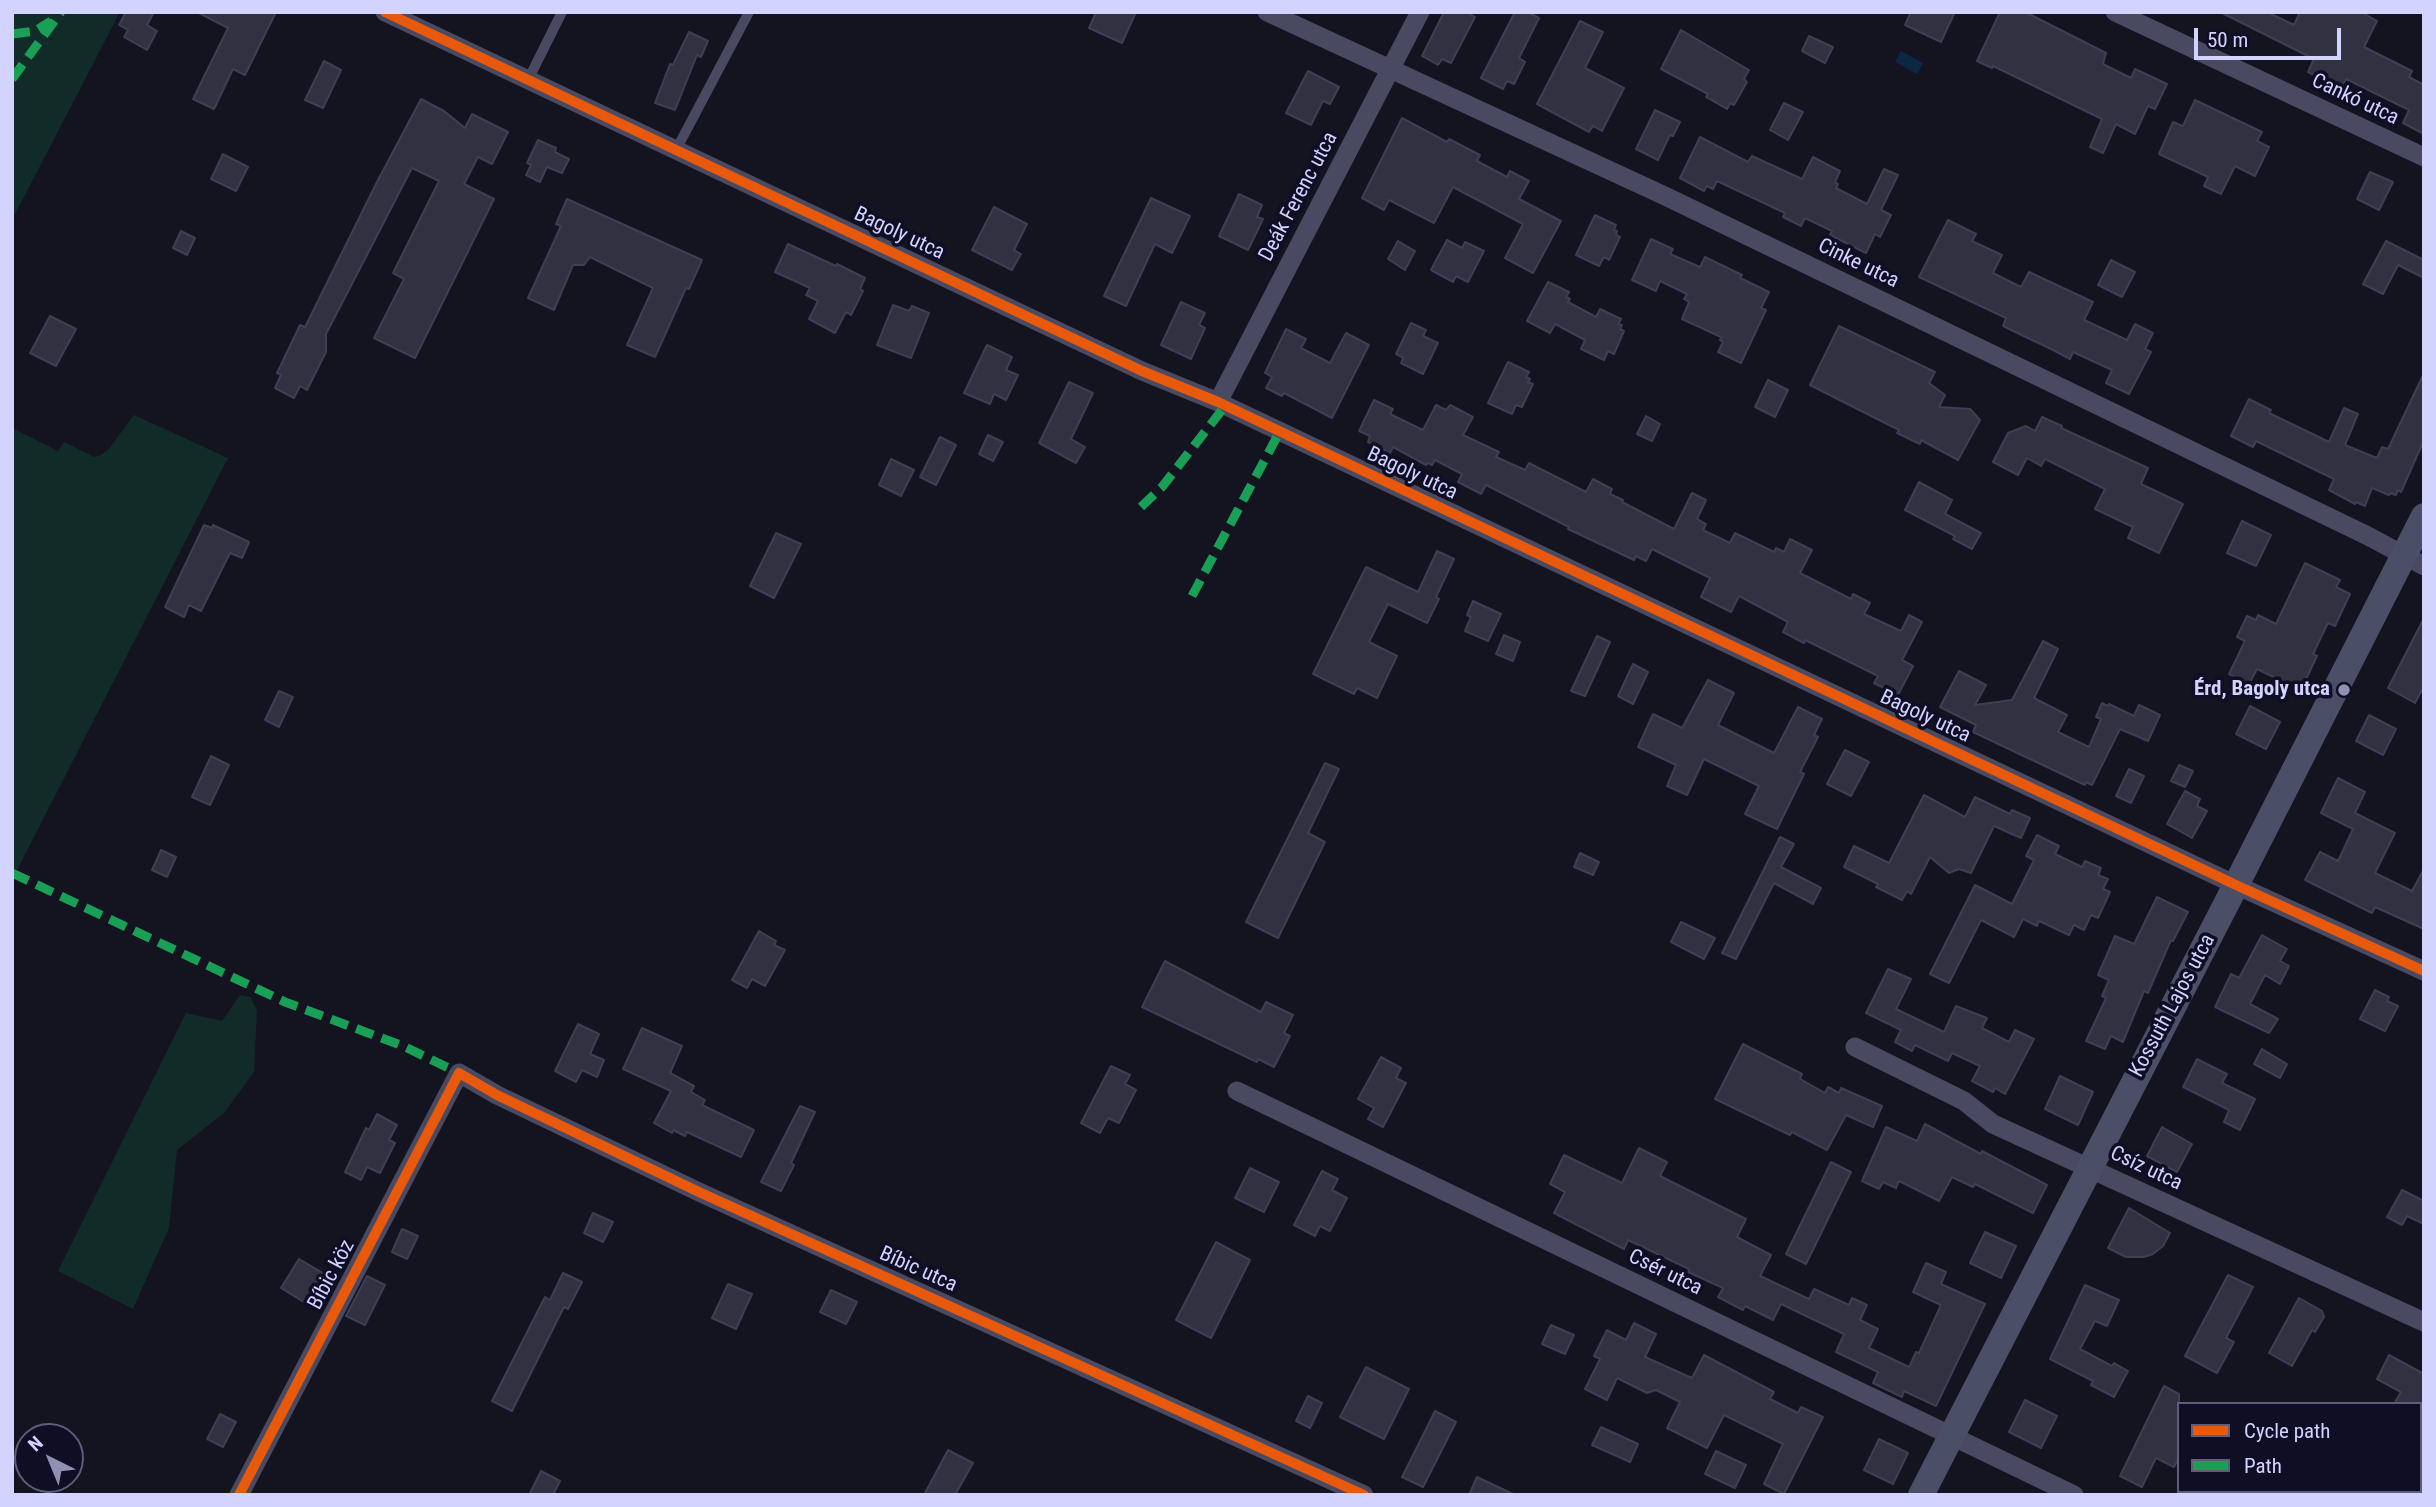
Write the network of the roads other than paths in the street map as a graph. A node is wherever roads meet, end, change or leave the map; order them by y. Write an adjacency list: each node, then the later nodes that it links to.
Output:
1 (385, 12): 8 (street, Bagoly utca)
2 (562, 12): 8 (lane)
3 (749, 12): 9 (lane)
4 (1267, 12): 7 (street, Cinke utca)
5 (1420, 12): 7 (street, Deák Ferenc utca)
6 (2115, 12): 10 (street, Cankó utca)
7 (1391, 70): 11 (street, Deák Ferenc utca); 13 (street, Cinke utca)
8 (528, 80): 9 (street, Bagoly utca)
9 (676, 150): 11 (street, Bagoly utca)
10 (2424, 157)
11 (1217, 402): 14 (street, Bagoly utca)
12 (2424, 516): 13 (street, Kossuth Lajos utca)
13 (2414, 561): 14 (street, Kossuth Lajos utca)
14 (2236, 886): 15 (street, Bagoly utca); 19 (street, Kossuth Lajos utca)
15 (2424, 971)
16 (1855, 1047): 19 (street, Csíz utca)
17 (459, 1073): 22 (street, Bíbic köz); 23 (street, Bíbic utca)
18 (1237, 1091): 21 (street, Csér utca)
19 (2089, 1167): 20 (street, Csíz utca); 21 (street, Kossuth Lajos utca)
20 (2424, 1322)
21 (1950, 1437): 24 (street, Kossuth Lajos utca); 25 (street, Csér utca)
22 (239, 1495)
23 (1364, 1495)
24 (1921, 1495)
25 (2074, 1495)

